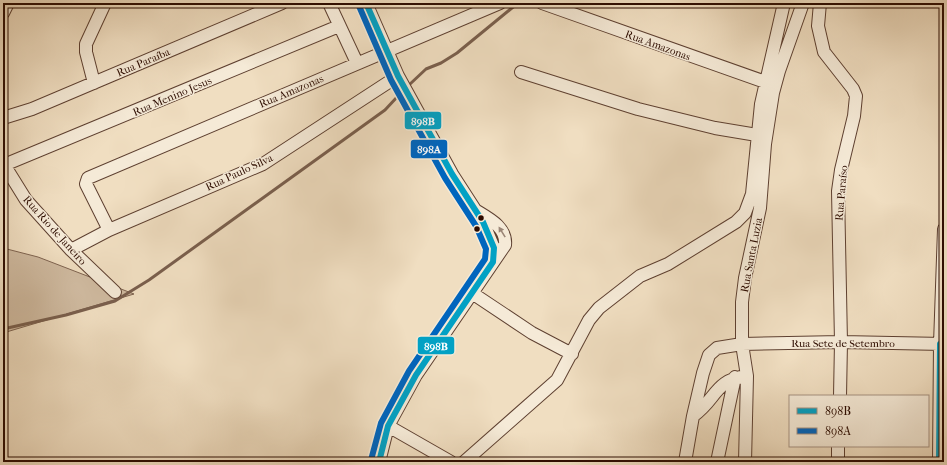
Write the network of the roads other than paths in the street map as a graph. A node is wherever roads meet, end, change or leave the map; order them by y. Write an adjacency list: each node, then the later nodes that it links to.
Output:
1 (8, 3): 11 (street)
2 (105, 3): 17 (street)
3 (282, 3): 17 (street, Rua Paraíba)
4 (329, 3): 12 (street)
5 (366, 3): 13 (street)
6 (500, 3): 13 (street, Rua Amazonas)
7 (542, 3): 18 (street, Rua Amazonas)
8 (784, 3): 18 (street)
9 (803, 3): 18 (street)
10 (820, 3): 28 (street, Rua Paraíso)
11 (3, 13)
12 (339, 26): 14 (street); 21 (street, Rua Menino Jesus)
13 (388, 50): 14 (street, Rua Amazonas); 16 (street)
14 (357, 63): 23 (street, Rua Amazonas)
15 (521, 72): 20 (street)
16 (398, 76): 23 (street, Rua Paulo Silva); 26 (street)
17 (94, 83): 19 (street, Rua Paraíba)
18 (770, 84): 20 (street); 29 (street, Rua Santa Luzia)
19 (3, 118)
20 (757, 135): 31 (street)
21 (4, 164): 24 (street, Rua Rio de Janeiro)
22 (944, 229): 27 (street)
23 (109, 230): 24 (street, Rua Paulo Silva)
24 (71, 250): 25 (street, Rua Rio de Janeiro)
25 (115, 292)
26 (472, 293): 31 (street); 35 (street)
27 (943, 320): 30 (street)
28 (841, 342): 29 (street, Rua Sete de Setembro); 30 (street, Rua Sete de Setembro); 33 (street, Rua Paraíso)
29 (742, 344): 32 (street, Rua Santa Luzia); 34 (street, Rua Sete de Setembro)
30 (942, 344): 44 (street)
31 (572, 354): 39 (street)
32 (741, 377): 34 (street); 41 (street); 42 (street, Rua Santa Luzia)
33 (840, 395)
34 (692, 416): 40 (street, Rua Sete de Setembro)
35 (388, 426): 37 (street); 38 (street)
36 (838, 447): 43 (street)
37 (379, 462)
38 (451, 462)
39 (464, 462)
40 (685, 462)
41 (717, 462)
42 (746, 462)
43 (838, 462)
44 (939, 462)

